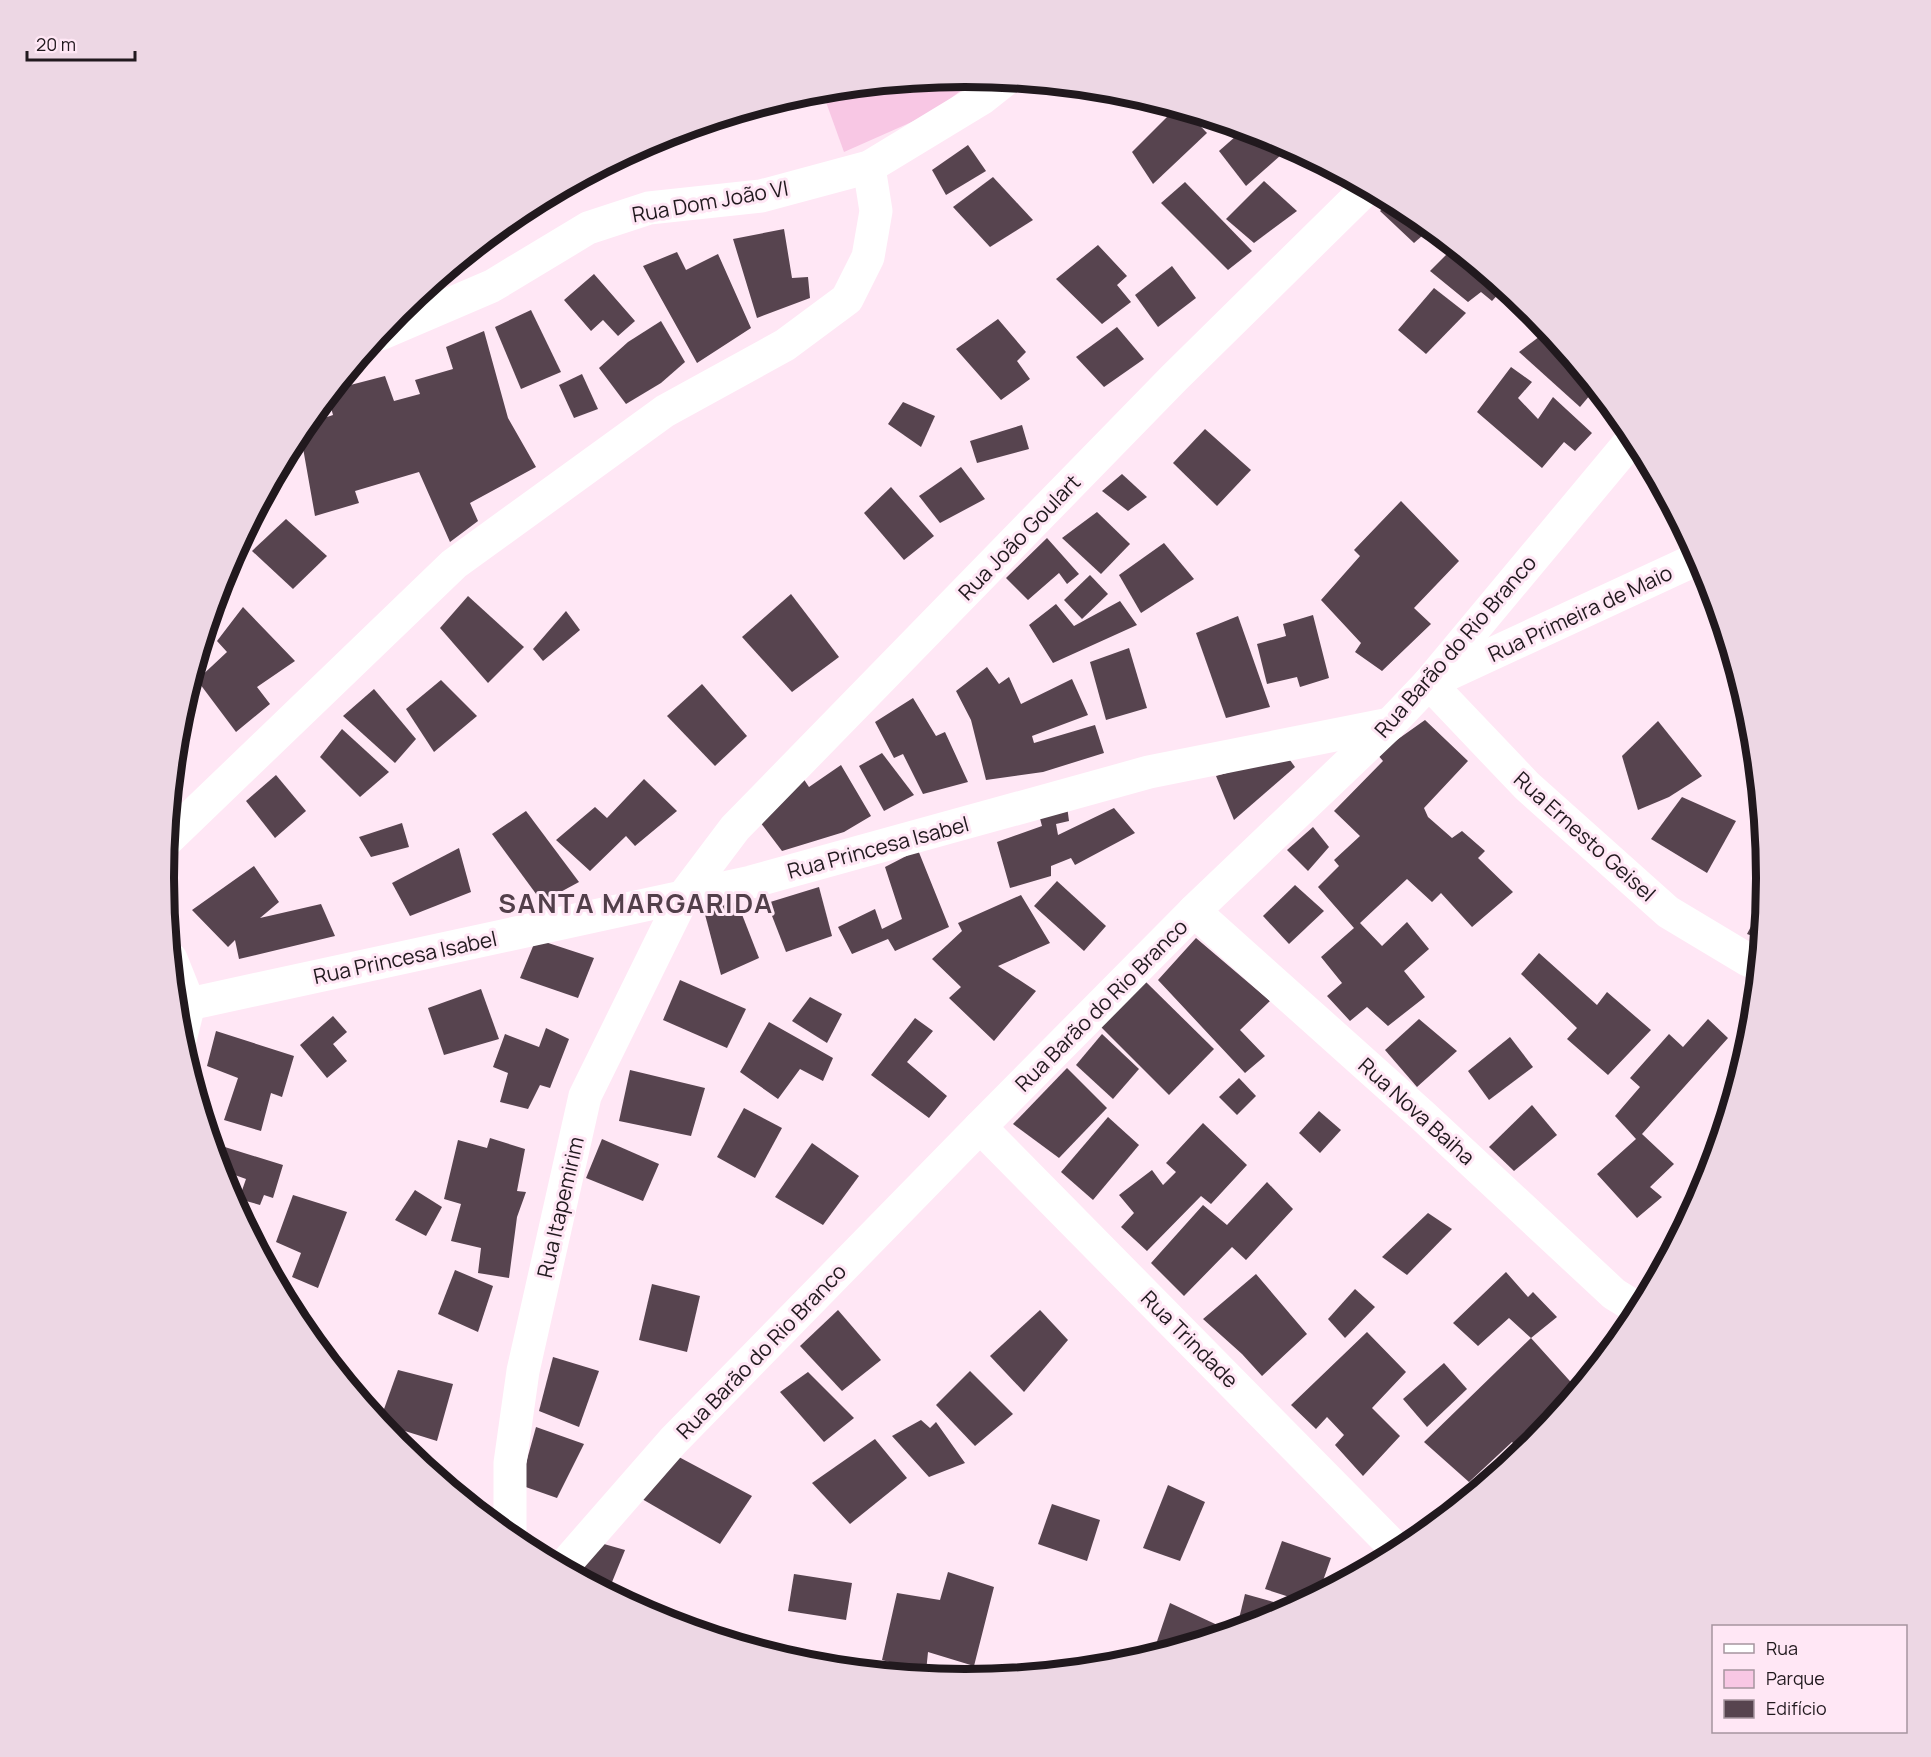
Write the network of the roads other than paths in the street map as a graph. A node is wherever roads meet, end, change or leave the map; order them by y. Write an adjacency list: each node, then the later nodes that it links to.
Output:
1 (995, 88): 2 (street, Rua Dom João VI)
2 (869, 167): 4 (street, Rua Dom João VI); 9 (street)
3 (1362, 193): 10 (street, Rua João Goulart)
4 (400, 325)
5 (1628, 445): 7 (street, Rua Barão do Rio Branco)
6 (1691, 562): 7 (street, Rua Primeira de Maio)
7 (1429, 683): 8 (street, Rua Barão do Rio Branco); 12 (street, Rua Ernesto Geisel)
8 (1390, 724): 10 (street, Rua Princesa Isabel); 11 (street, Rua Barão do Rio Branco)
9 (176, 832)
10 (683, 897): 14 (street, Rua Princesa Isabel); 18 (street, Rua Itapemirim)
11 (1194, 911): 16 (street, Rua Barão do Rio Branco); 17 (street, Rua Nova Baiha)
12 (1752, 962)
13 (182, 985): 14 (street)
14 (189, 1004): 15 (street)
15 (186, 1015)
16 (980, 1127): 19 (street, Rua Trindade); 20 (street, Rua Barão do Rio Branco)
17 (1632, 1305)
18 (510, 1525)
19 (1392, 1545)
20 (567, 1562)

